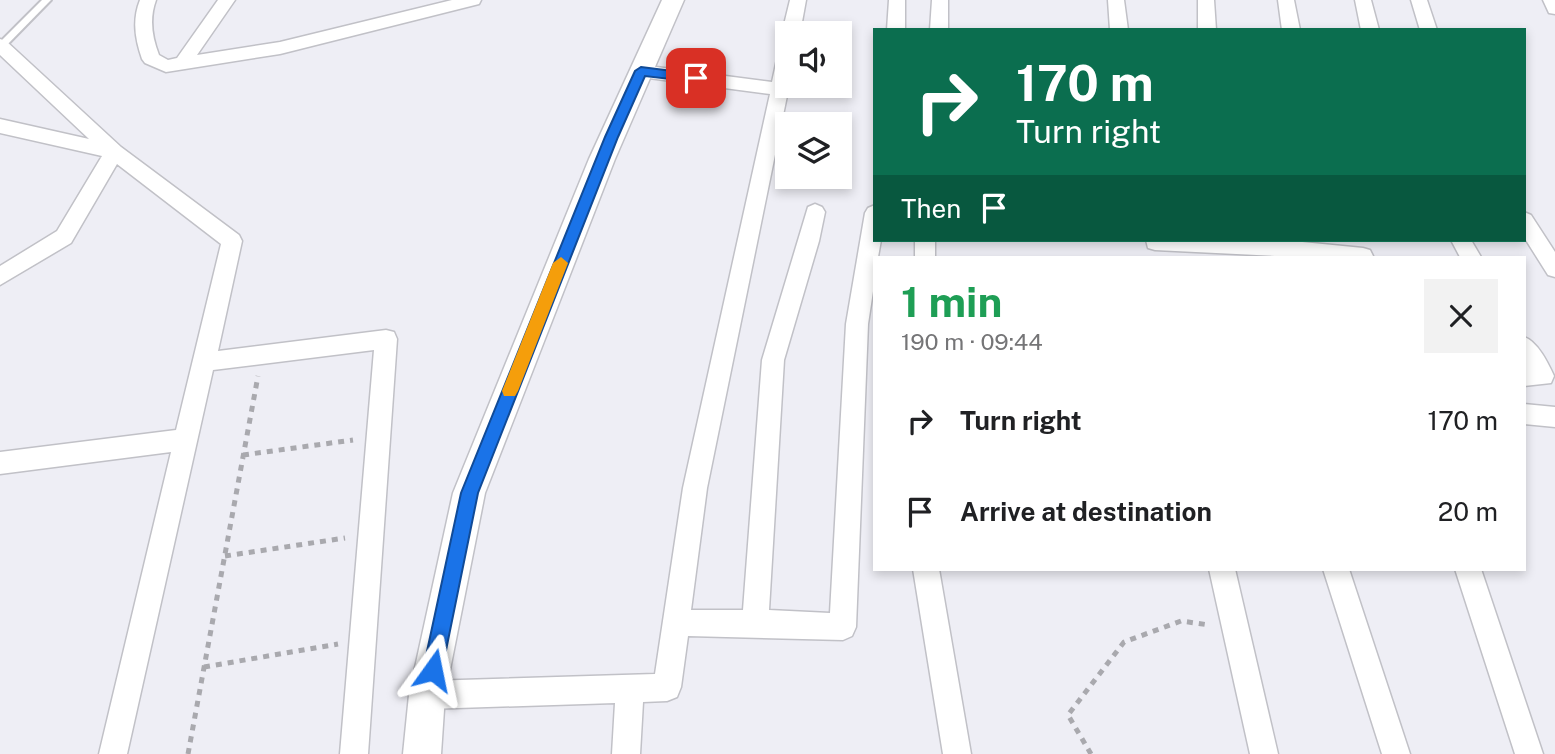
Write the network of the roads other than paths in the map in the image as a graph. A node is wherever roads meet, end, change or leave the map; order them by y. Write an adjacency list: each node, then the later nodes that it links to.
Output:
1 (47, 0): 24 (lane)
2 (148, 0): 25 (street)
3 (227, 0): 25 (street)
4 (673, 0): 26 (street)
5 (798, 0): 16 (street)
6 (897, 0): 17 (street)
7 (940, 0): 18 (street)
8 (1116, 0): 19 (street)
9 (1206, 0): 20 (street)
10 (1286, 0): 21 (street)
11 (1363, 0): 22 (street)
12 (1419, 0): 23 (street)
13 (1551, 0): 15 (street)
14 (468, 1): 25 (street)
15 (1555, 9)
16 (794, 21)
17 (896, 28)
18 (939, 28)
19 (1119, 28)
20 (1207, 28)
21 (1291, 28)
22 (1370, 28)
23 (1428, 28)
24 (1, 46): 30 (street)
25 (183, 63)
26 (641, 71): 27 (street); 53 (street)
27 (775, 88)
28 (777, 98): 50 (street)
29 (0, 126): 30 (street)
30 (114, 152): 38 (street); 40 (street)
31 (815, 212): 51 (street)
32 (1526, 223): 37 (street)
33 (873, 225): 51 (street)
34 (1156, 246): 35 (street)
35 (1254, 247): 36 (street)
36 (1361, 251)
37 (1555, 269)
38 (0, 277)
39 (1526, 349): 41 (street)
40 (204, 362): 44 (street); 55 (street)
41 (1526, 376)
42 (1526, 409): 43 (street)
43 (1555, 417)
44 (186, 439): 45 (street); 54 (street)
45 (0, 463)
46 (926, 571): 58 (street)
47 (1222, 571): 59 (street)
48 (1337, 571): 60 (street)
49 (1469, 571): 61 (street)
50 (676, 623): 51 (street); 52 (street)
51 (755, 623)
52 (630, 688): 53 (street); 57 (street)
53 (427, 695): 56 (street)
54 (113, 754)
55 (354, 754)
56 (422, 754)
57 (626, 754)
58 (957, 754)
59 (1264, 754)
60 (1396, 754)
61 (1529, 754)

